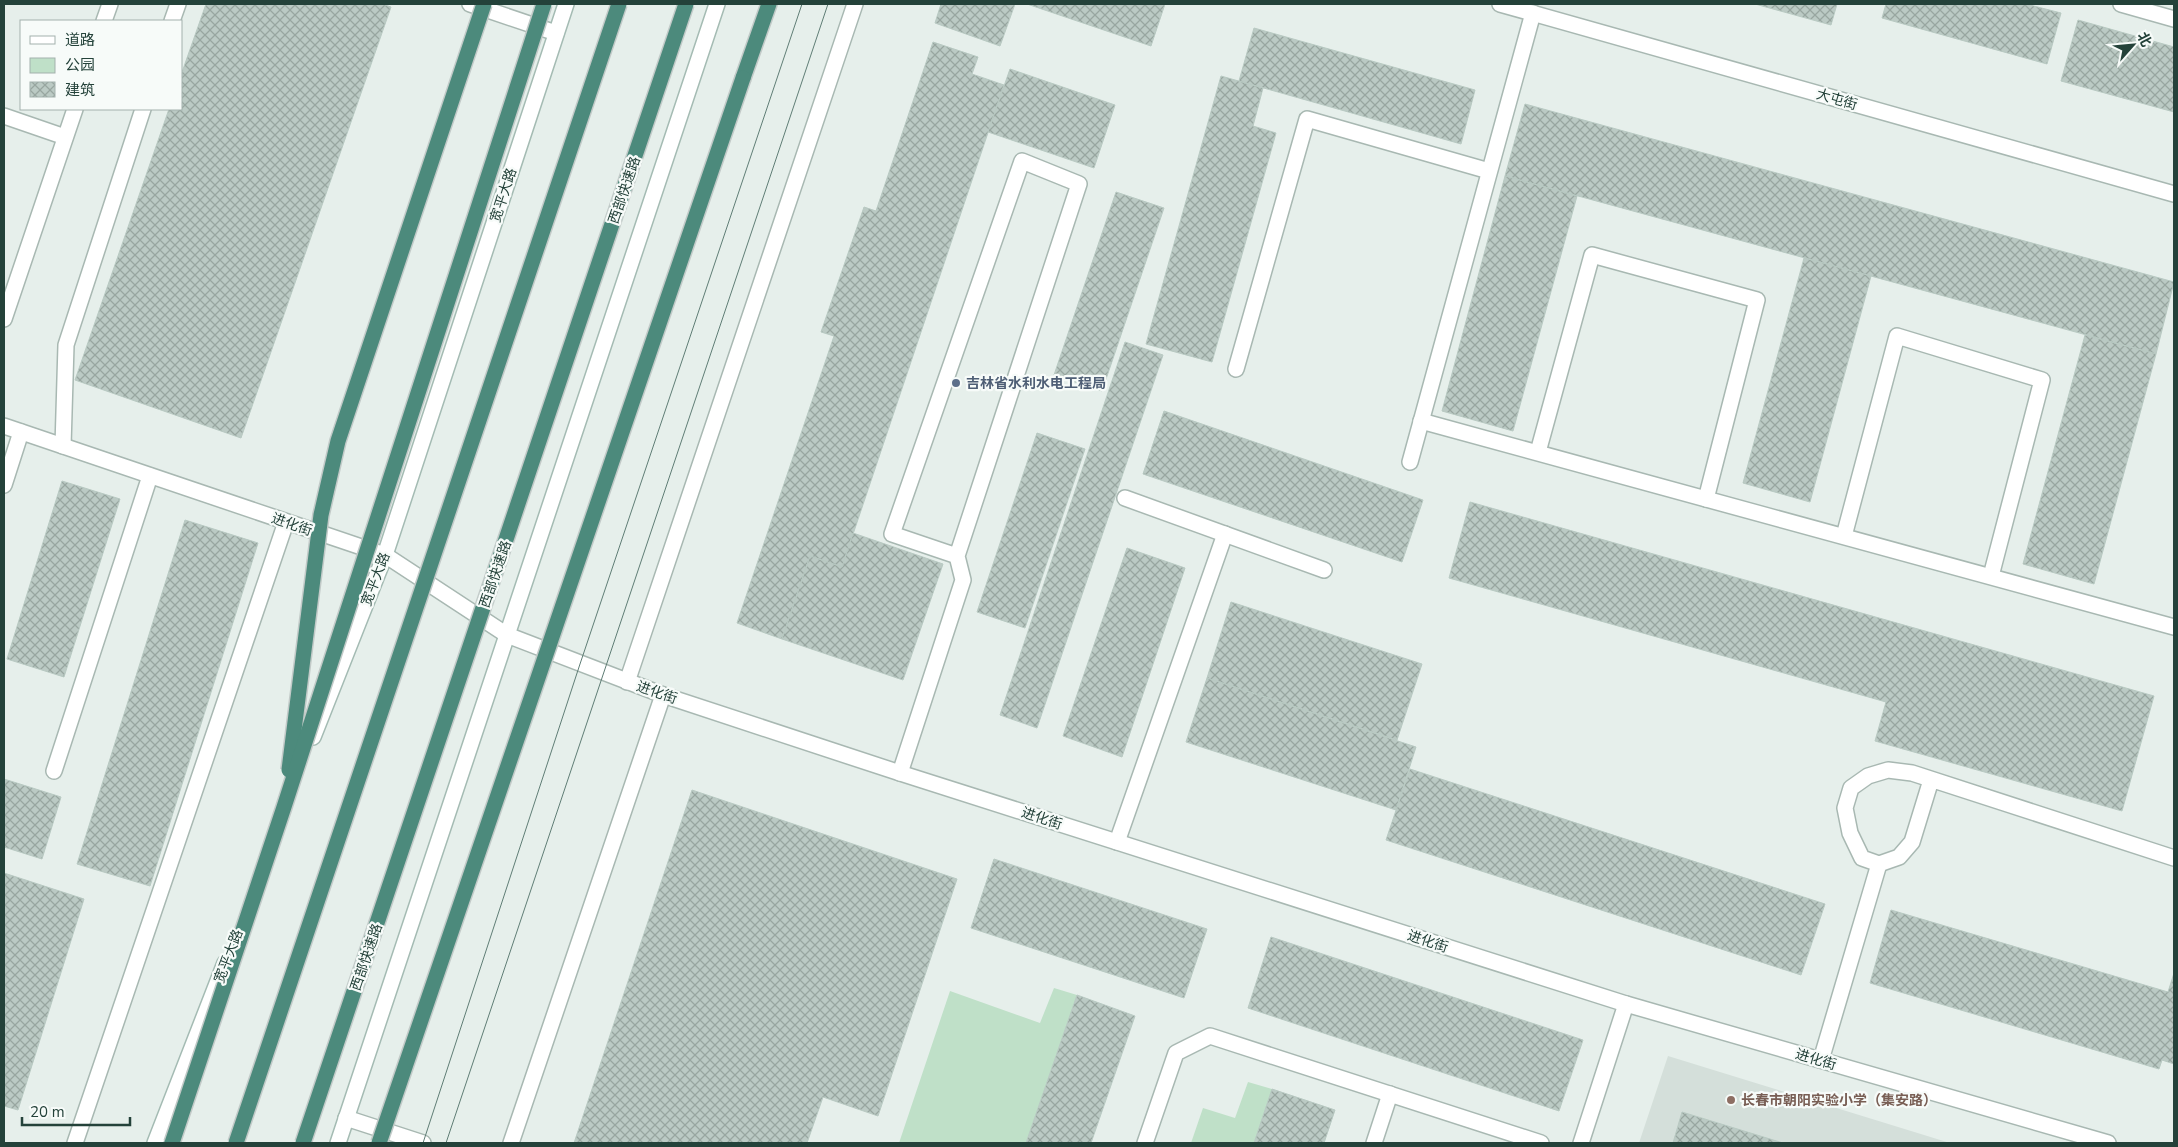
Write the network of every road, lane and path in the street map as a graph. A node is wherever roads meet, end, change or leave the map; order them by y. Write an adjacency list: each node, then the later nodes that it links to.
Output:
1 (110, 4): 18 (street)
2 (178, 4): 19 (street)
3 (470, 4): 20 (street)
4 (484, 4): 53 (highway, bridge)
5 (544, 4): 53 (highway, bridge)
6 (557, 4): 20 (street)
7 (566, 4): 20 (street, 宽平大路)
8 (618, 4): 64 (highway, bridge)
9 (686, 4): 65 (highway, 西部快速路, bridge)
10 (717, 4): 47 (street)
11 (769, 4): 67 (highway, bridge)
12 (855, 4): 48 (street)
13 (1500, 4): 16 (street, 大屯街)
14 (2121, 4): 15 (street)
15 (2149, 8): 17 (street)
16 (1533, 13): 25 (street); 26 (street, 大屯街)
17 (2174, 19)
18 (104, 20)
19 (172, 20)
20 (556, 33): 42 (street, 宽平大路)
21 (75, 110): 24 (street)
22 (143, 110): 32 (street)
23 (4, 116): 24 (street)
24 (65, 136): 27 (street)
25 (1489, 171): 28 (street); 29 (street)
26 (2174, 194)
27 (4, 319)
28 (1236, 369)
29 (1421, 420): 33 (street); 34 (street)
30 (4, 426): 31 (street, 进化街)
31 (22, 432): 32 (street, 进化街); 36 (street)
32 (63, 446): 35 (street, 进化街)
33 (1538, 452): 38 (street); 38 (street)
34 (1410, 462)
35 (150, 476): 39 (street, 进化街); 50 (street)
36 (4, 485)
37 (1125, 498): 40 (street)
38 (1706, 499): 41 (street)
39 (286, 522): 42 (street, 进化街); 61 (street)
40 (1225, 534): 44 (street); 54 (street)
41 (1844, 536): 45 (street); 45 (street)
42 (384, 555): 47 (street, 进化街); 62 (street, 宽平大路)
43 (957, 556): 43 (street); 51 (street)
44 (1324, 570)
45 (1991, 576): 46 (street)
46 (2174, 627)
47 (506, 635): 48 (street, 进化街); 60 (street)
48 (627, 682): 49 (street, 进化街)
49 (662, 695): 51 (street, 进化街); 69 (street)
50 (54, 771)
51 (900, 773): 54 (street, 进化街)
52 (1931, 780): 55 (street); 56 (street); 56 (street)
53 (284, 807): 63 (highway, bridge)
54 (1117, 842): 57 (street, 进化街)
55 (2174, 858)
56 (1880, 864): 58 (street)
57 (1626, 1004): 58 (street, 进化街); 73 (street)
58 (1821, 1060): 74 (street, 进化街)
59 (1390, 1094): 70 (street); 71 (street); 72 (street)
60 (346, 1118): 66 (street); 68 (street)
61 (75, 1143)
62 (155, 1143)
63 (172, 1143)
64 (236, 1143)
65 (304, 1143)
66 (338, 1143)
67 (379, 1143)
68 (422, 1143)
69 (511, 1143)
70 (1145, 1143)
71 (1374, 1143)
72 (1541, 1143)
73 (1581, 1143)
74 (2108, 1143)

